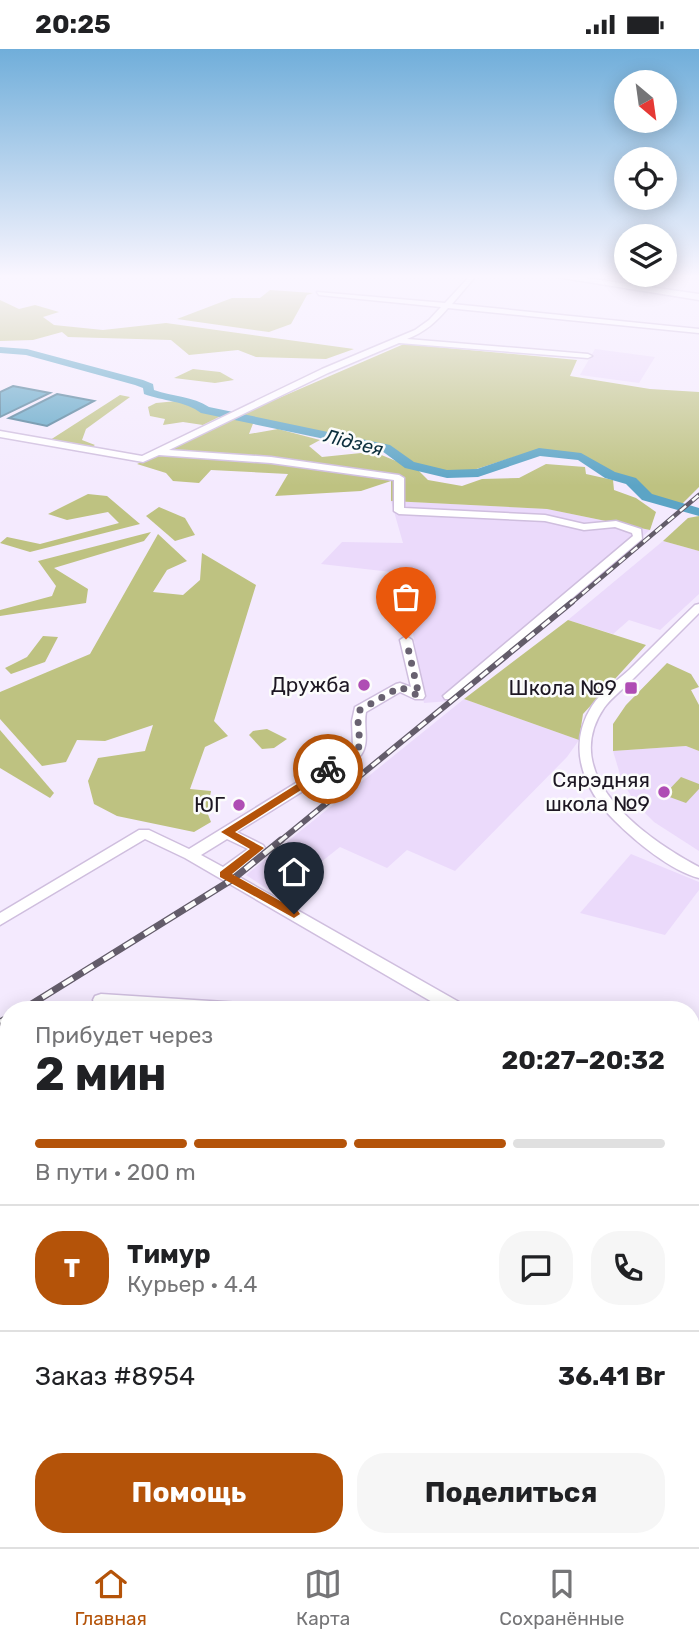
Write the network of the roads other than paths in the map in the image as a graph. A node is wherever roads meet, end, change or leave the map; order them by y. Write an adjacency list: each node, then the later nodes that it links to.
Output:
1 (384, 347): 5 (street)
2 (473, 347): 3 (street)
3 (588, 356)
4 (0, 435): 5 (street)
5 (157, 452): 8 (street)
6 (699, 607): 11 (street)
7 (406, 639): 9 (street)
8 (449, 697)
9 (227, 832): 10 (street); 12 (street)
10 (190, 855): 12 (street); 13 (street)
11 (699, 873)
12 (229, 877): 16 (street)
13 (0, 920)
14 (101, 1000): 15 (street)
15 (113, 1001)
16 (444, 1001)

